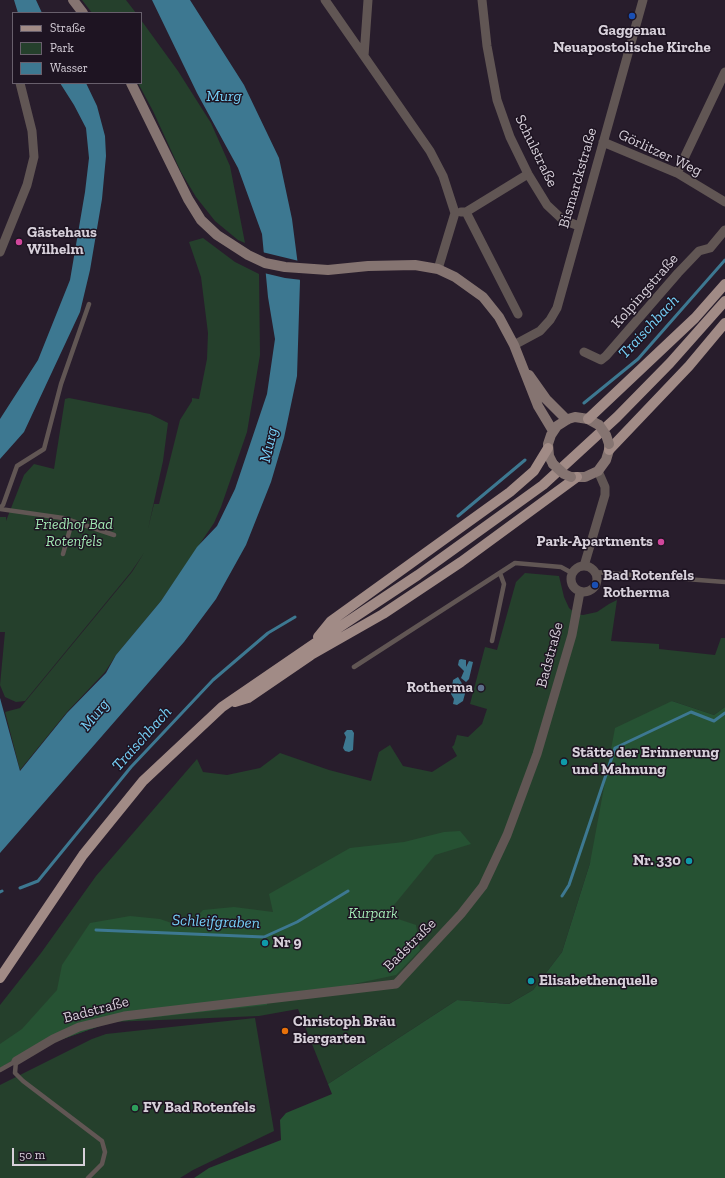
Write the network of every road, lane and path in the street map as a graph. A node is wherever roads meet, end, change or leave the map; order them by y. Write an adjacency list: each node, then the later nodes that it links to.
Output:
1 (73, 0): 6 (street)
2 (325, 0): 7 (street)
3 (368, 0): 7 (street)
4 (482, 0): 13 (street, Schulstraße)
5 (643, 0): 11 (street, Bismarckstraße)
6 (83, 12)
7 (364, 56): 16 (street)
8 (725, 72): 12 (street)
9 (20, 84): 19 (street)
10 (132, 84): 20 (street)
11 (603, 142): 12 (street, Görlitzer Weg); 17 (street, Bismarckstraße)
12 (677, 173): 14 (street, Görlitzer Weg)
13 (528, 174): 15 (street); 17 (street, Schulstraße)
14 (725, 202)
15 (466, 212): 16 (street); 24 (street)
16 (455, 213): 20 (street)
17 (579, 226): 26 (street, Bismarckstraße)
18 (725, 230): 27 (street, Kolpingstraße)
19 (0, 252)
20 (438, 269): 26 (street)
21 (725, 284): 28 (main road)
22 (725, 301): 46 (main road)
23 (89, 304): 35 (lane)
24 (518, 314)
25 (725, 323): 31 (main road)
26 (516, 350): 29 (street); 30 (street)
27 (584, 352)
28 (588, 419): 29 (street); 31 (street, bridge)
29 (567, 420): 30 (street)
30 (553, 431): 32 (street)
31 (609, 447): 33 (street)
32 (548, 448): 34 (street, bridge); 46 (main road)
33 (598, 470): 34 (street); 39 (street)
34 (574, 477): 48 (main road)
35 (0, 509): 36 (lane)
36 (72, 522): 37 (lane); 38 (lane)
37 (114, 535)
38 (63, 554)
39 (584, 566): 40 (street); 42 (street)
40 (594, 572): 43 (lane); 44 (street)
41 (500, 573): 42 (lane); 45 (lane); 47 (lane)
42 (572, 573): 44 (street)
43 (725, 582)
44 (580, 592): 50 (street, Badstraße)
45 (492, 641)
46 (314, 644): 48 (main road)
47 (354, 667)
48 (222, 707): 49 (main road)
49 (0, 978)
50 (16, 1061): 51 (lane); 52 (lane)
51 (0, 1070)
52 (88, 1178)

